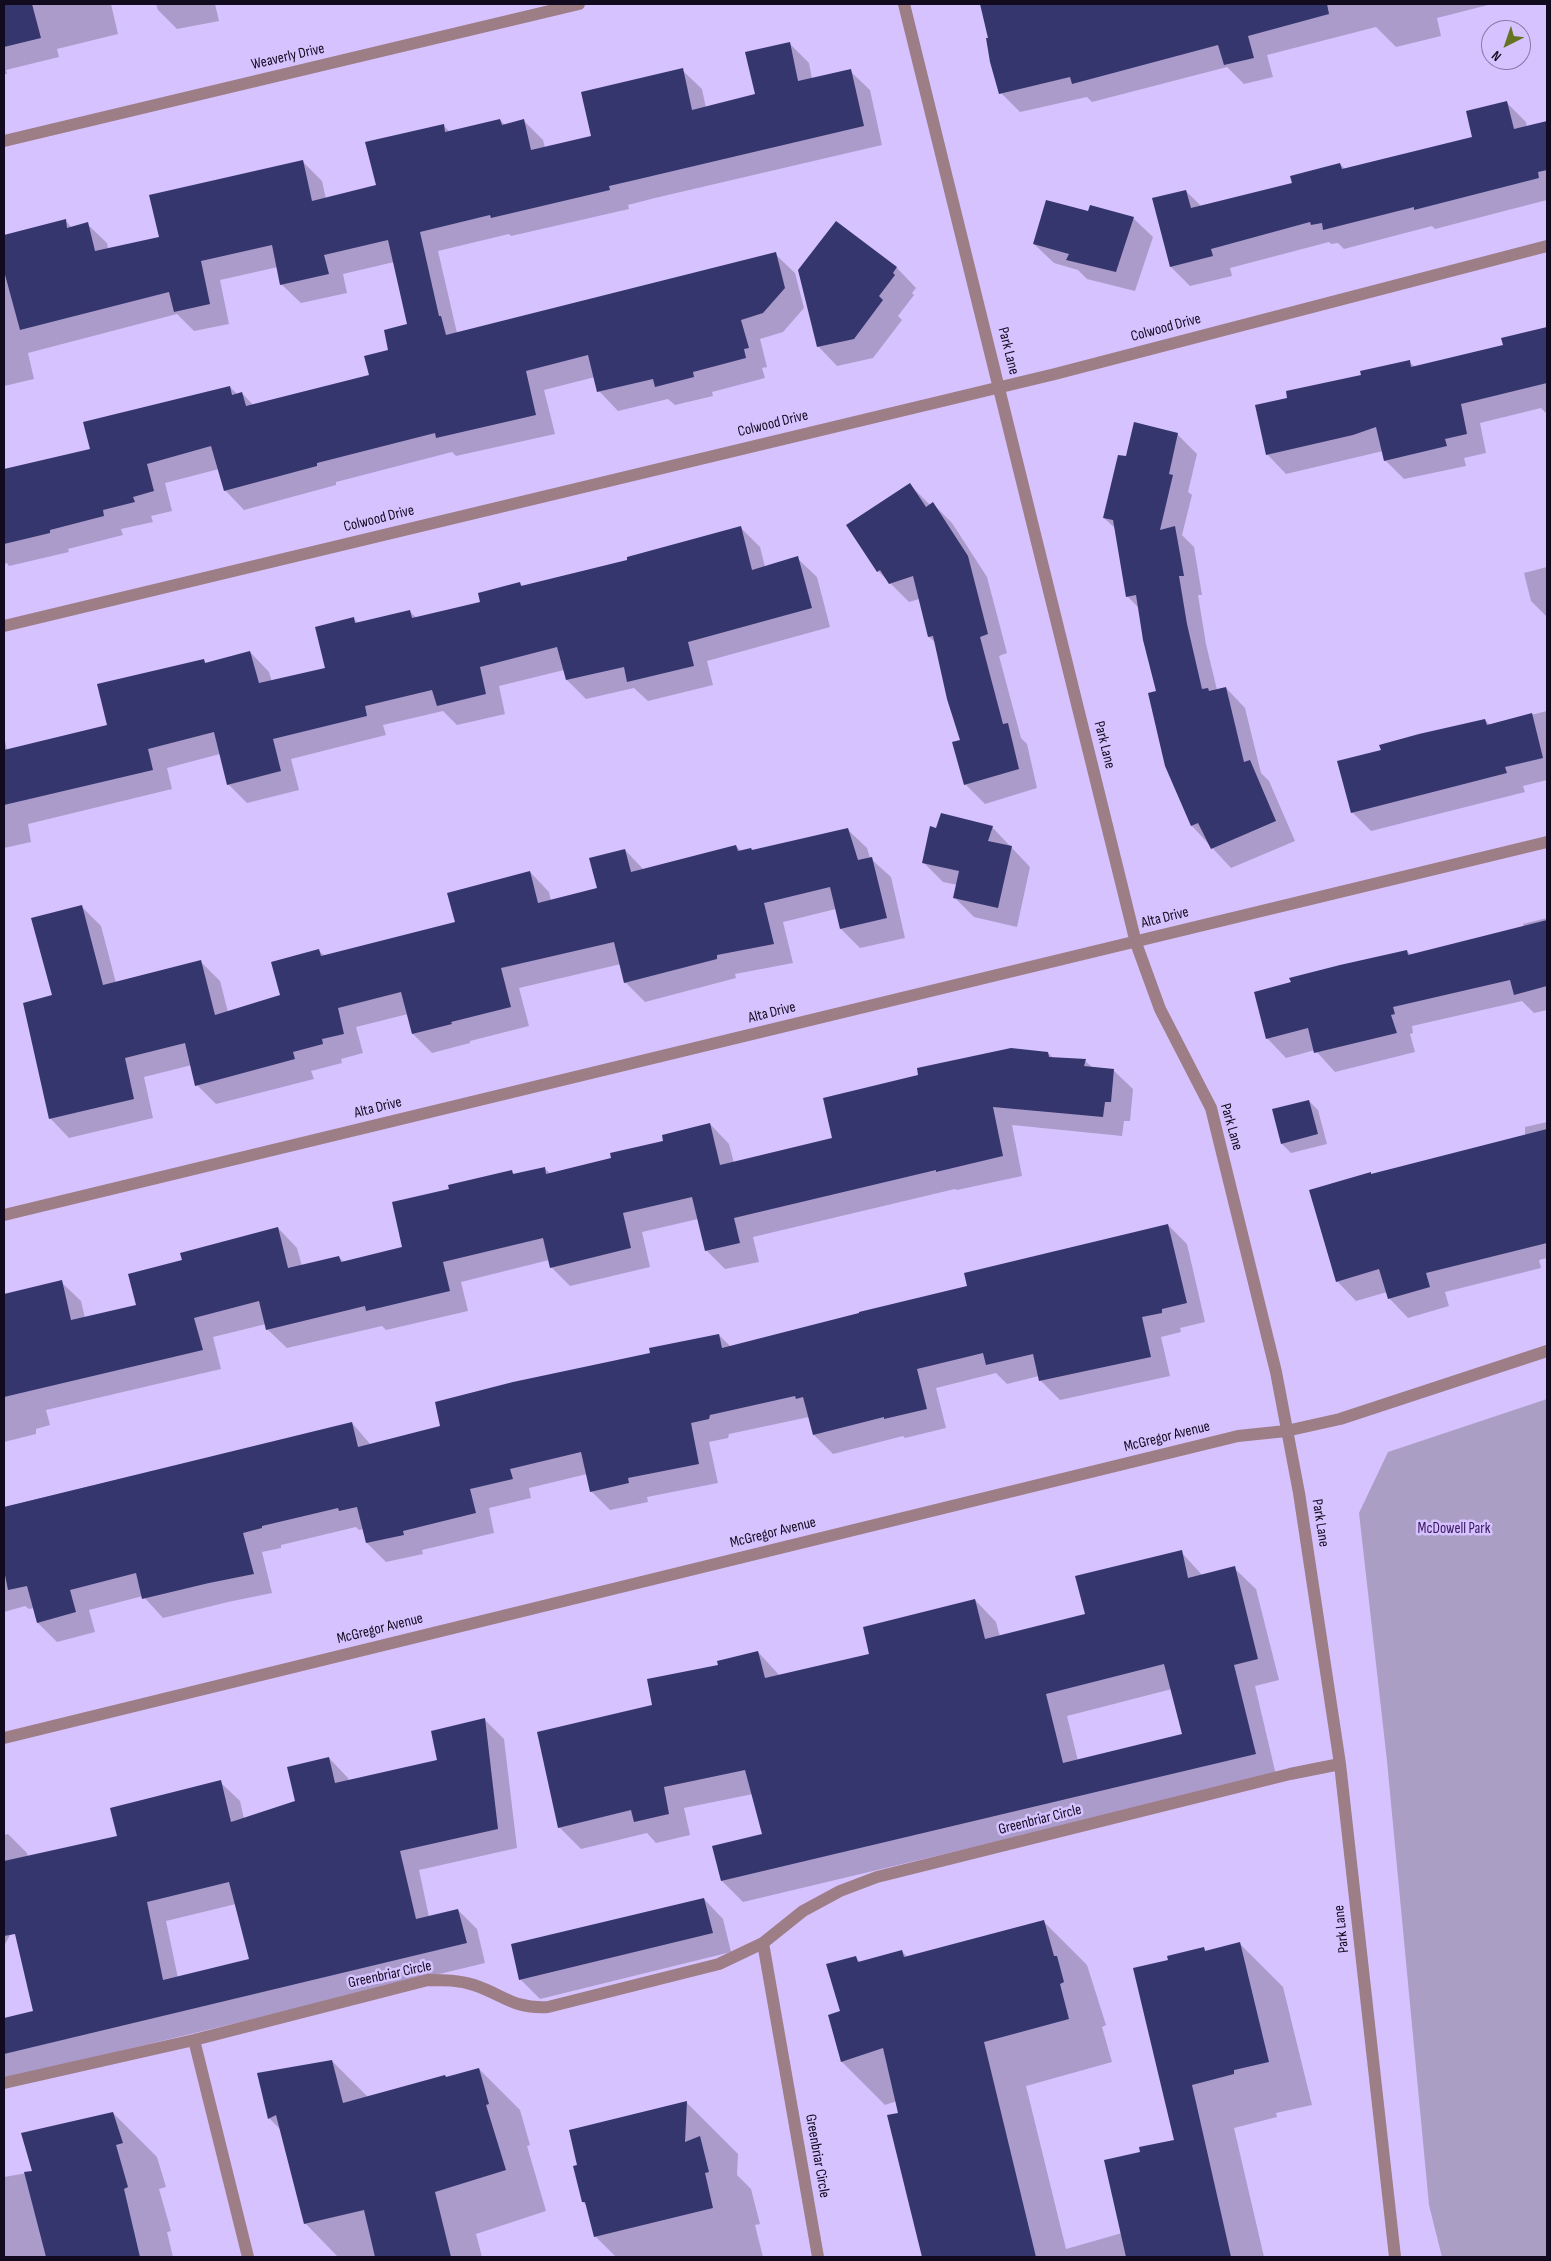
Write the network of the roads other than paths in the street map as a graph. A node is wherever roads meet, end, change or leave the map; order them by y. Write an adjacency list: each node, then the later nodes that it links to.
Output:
1 (579, 4): 3 (street, Weaverly Drive)
2 (904, 4): 5 (street, Park Lane)
3 (4, 141)
4 (1547, 246): 5 (street, Colwood Drive)
5 (1000, 387): 6 (street, Colwood Drive); 8 (street, Park Lane)
6 (4, 626)
7 (1547, 842): 8 (street, Alta Drive)
8 (1136, 943): 9 (street, Alta Drive); 11 (street, Park Lane)
9 (4, 1215)
10 (1547, 1351): 11 (street, McGregor Avenue)
11 (1286, 1432): 12 (street, McGregor Avenue); 13 (street, Park Lane)
12 (4, 1738)
13 (1340, 1764): 14 (street, Greenbriar Circle); 19 (street, Park Lane)
14 (763, 1943): 15 (street, Greenbriar Circle); 18 (street, Greenbriar Circle)
15 (194, 2040): 16 (street, Greenbriar Circle); 17 (street)
16 (4, 2082)
17 (248, 2257)
18 (818, 2257)
19 (1395, 2257)

